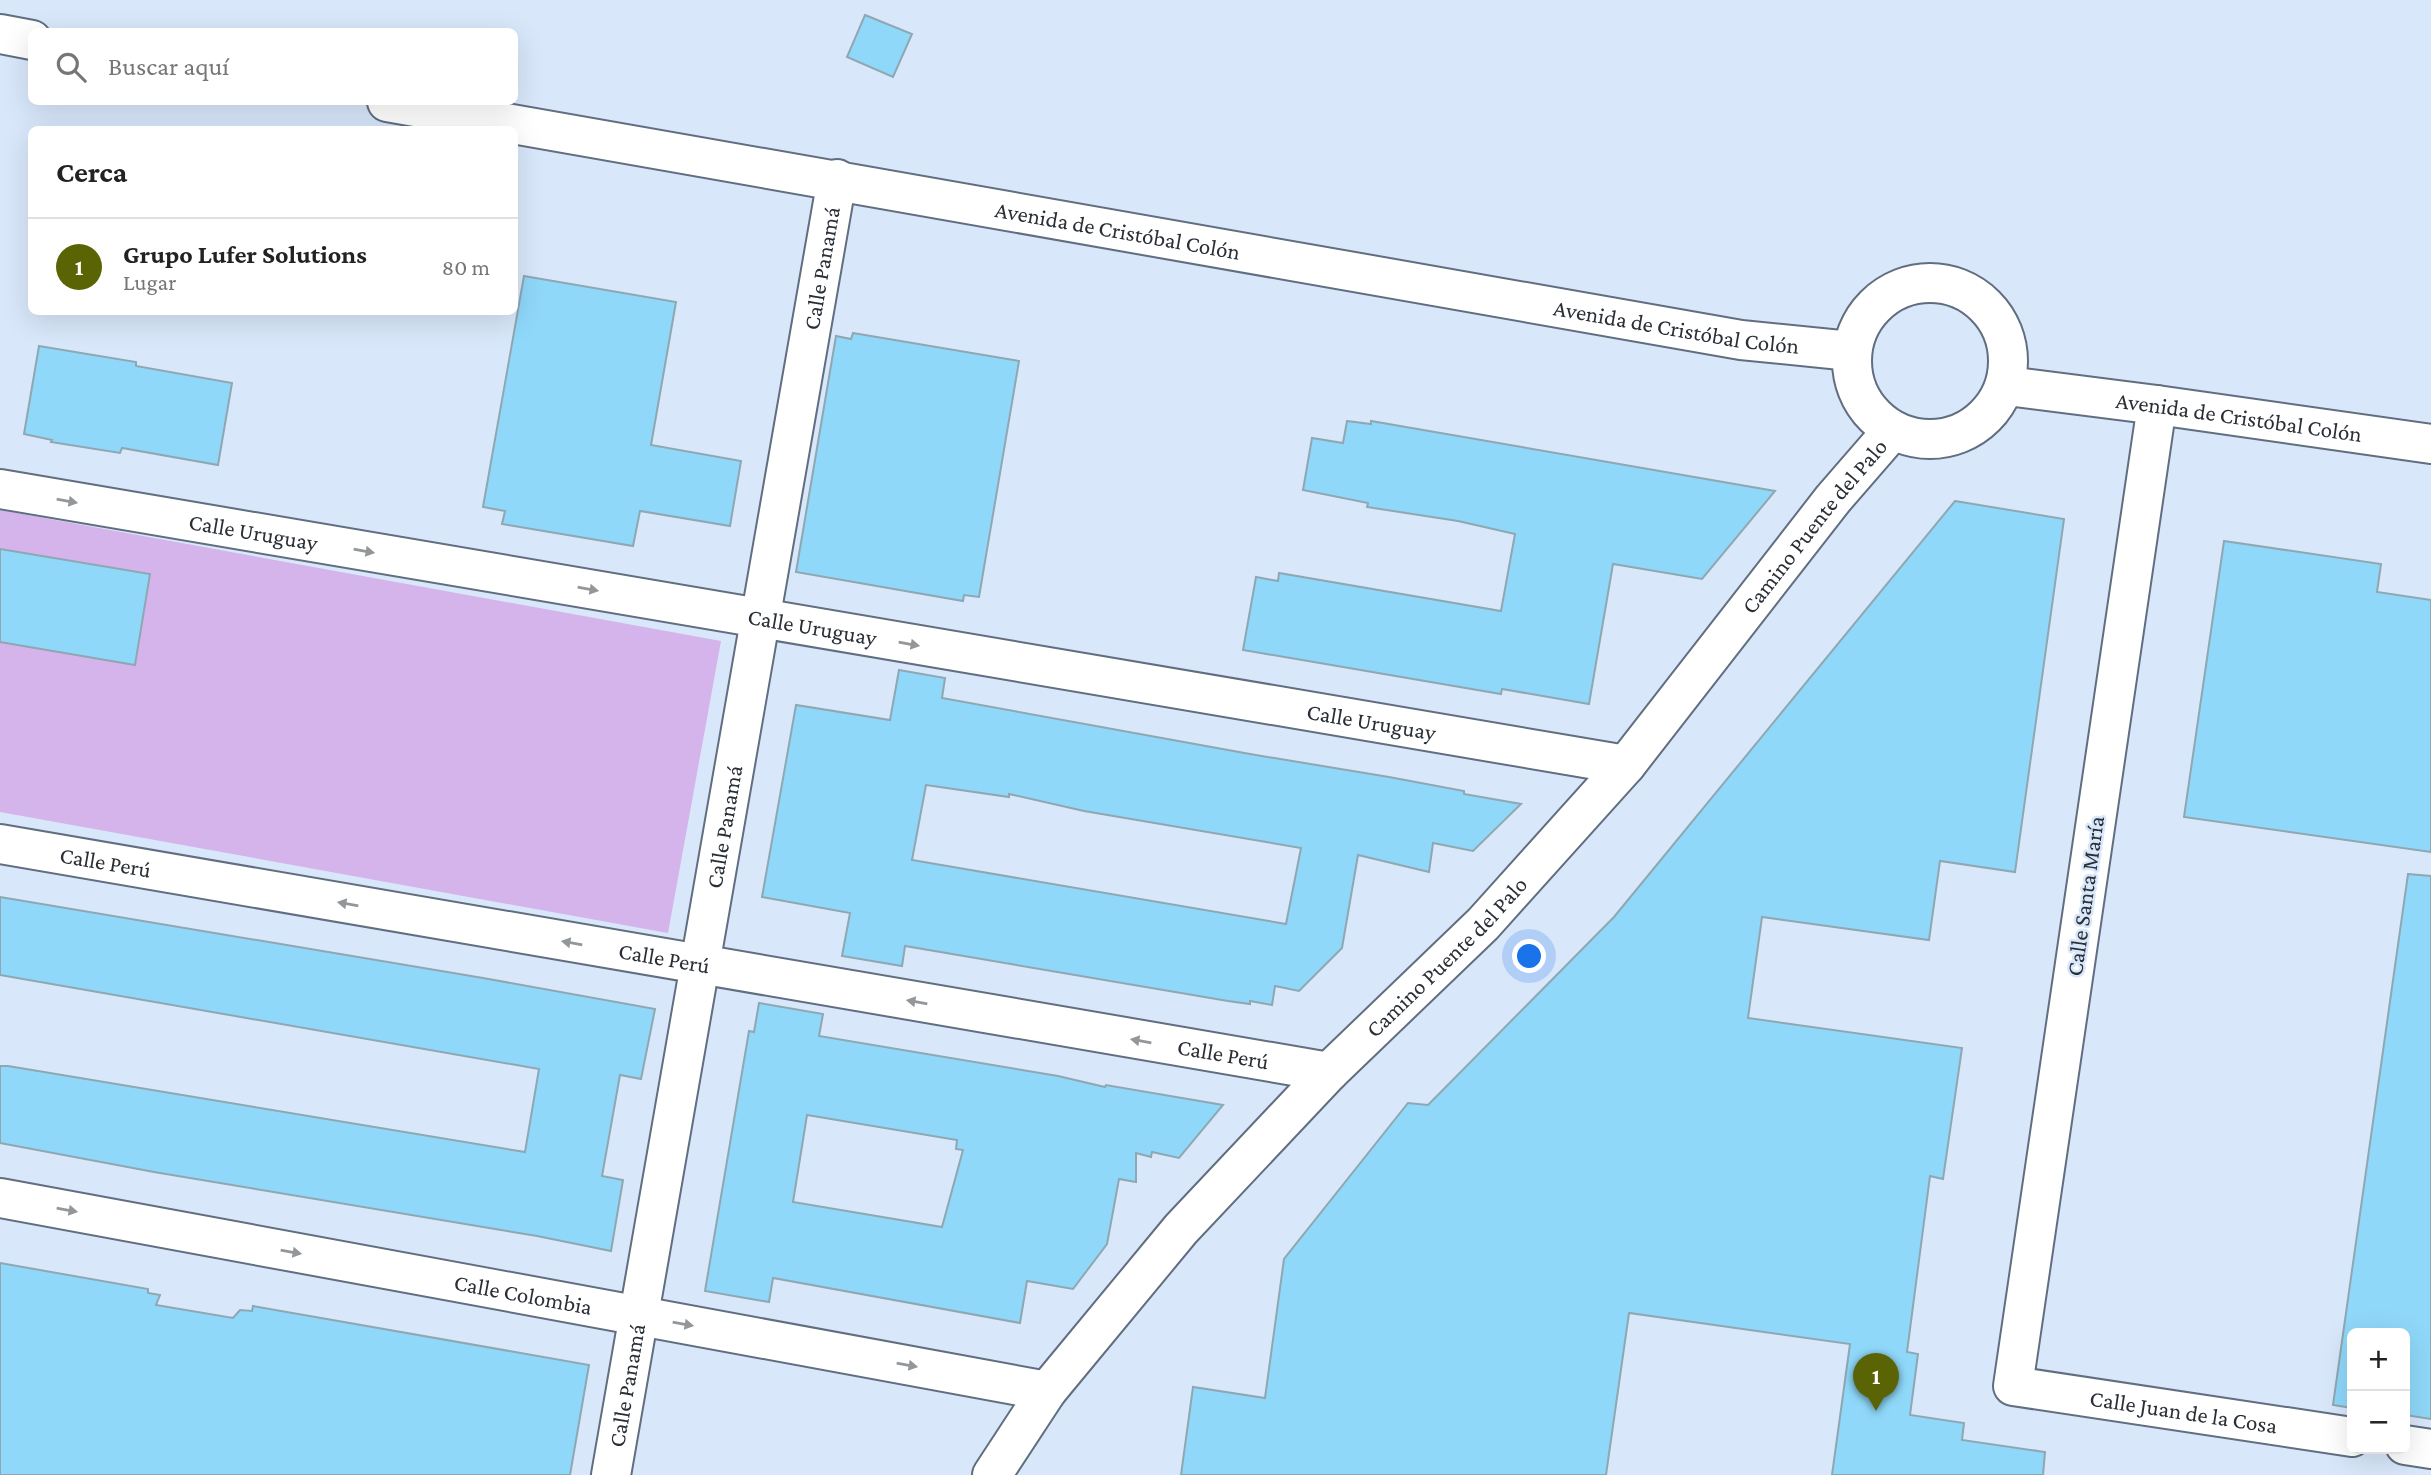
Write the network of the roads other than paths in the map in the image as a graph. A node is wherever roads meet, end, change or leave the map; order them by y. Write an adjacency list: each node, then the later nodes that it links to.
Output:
1 (0, 34): 2 (street)
2 (28, 39)
3 (404, 105): 4 (street, Avenida de Cristóbal Colón)
4 (836, 179): 5 (street, Avenida de Cristóbal Colón); 11 (street, Calle Panamá)
5 (1851, 351): 6 (street); 8 (street)
6 (2007, 386): 7 (street, Avenida de Cristóbal Colón); 8 (street)
7 (2157, 405): 9 (street, Avenida de Cristóbal Colón); 18 (street, Calle Santa María)
8 (1892, 432): 12 (street, Camino Puente del Palo)
9 (2431, 444)
10 (0, 489): 11 (street, Calle Uruguay, one-way to 11)
11 (760, 618): 12 (street, Calle Uruguay, one-way to 12); 14 (street, Calle Panamá)
12 (1626, 765): 15 (street, Camino Puente del Palo)
13 (0, 844): 14 (street, Calle Perú, one-way to 13)
14 (699, 965): 15 (street, Calle Perú, one-way to 14); 17 (street, Calle Panamá)
15 (1329, 1072): 19 (street, Camino Puente del Palo)
16 (0, 1198): 17 (street, Calle Colombia, one-way to 17)
17 (639, 1316): 19 (street, Calle Colombia, one-way to 19); 23 (street, Calle Panamá)
18 (2013, 1386): 20 (street, Calle Juan de la Cosa)
19 (1047, 1391): 24 (street, Camino Puente del Palo)
20 (2347, 1436)
21 (2410, 1446): 22 (street)
22 (2431, 1449)
23 (611, 1475)
24 (992, 1475)

